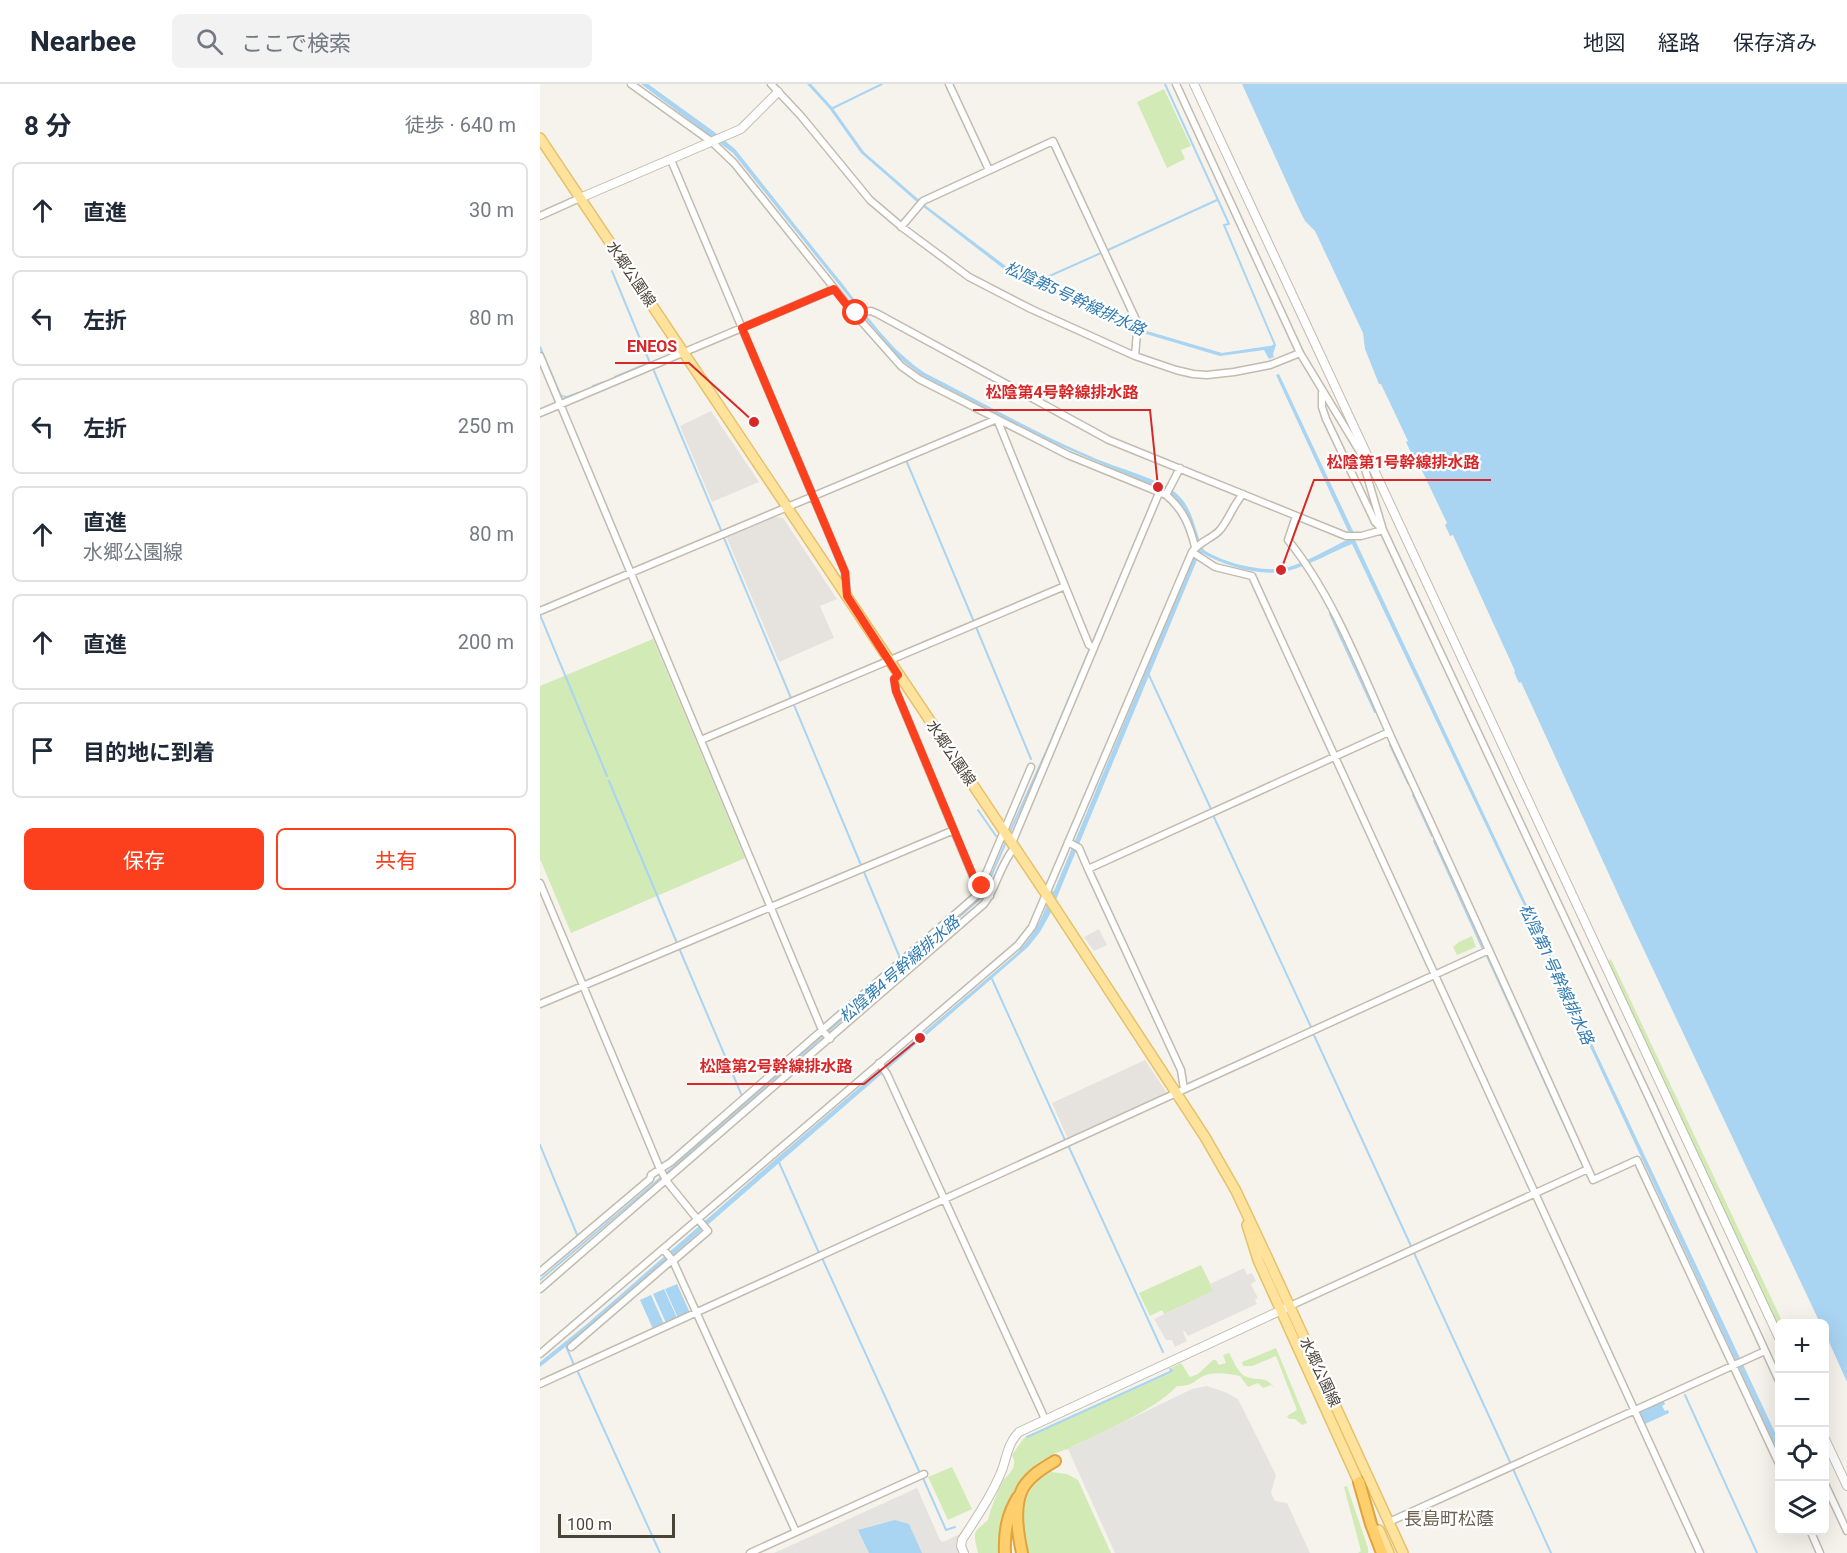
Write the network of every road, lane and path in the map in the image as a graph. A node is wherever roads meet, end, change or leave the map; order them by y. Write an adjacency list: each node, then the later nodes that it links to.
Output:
1 (631, 84): 8 (street)
2 (771, 84): 6 (street)
3 (949, 84): 10 (street)
4 (1176, 84): 18 (street)
5 (1194, 84): 25 (street)
6 (778, 92): 8 (street); 13 (street)
7 (540, 138): 11 (main road, 水郷公園線)
8 (713, 142): 9 (street); 14 (street)
9 (671, 160): 11 (street); 16 (street)
10 (989, 170): 13 (street); 20 (street)
11 (580, 198): 12 (street); 17 (main road, 水郷公園線)
12 (540, 216)
13 (901, 226): 20 (street)
14 (834, 289): 15 (street); 16 (street)
15 (855, 313): 24 (street); 26 (street)
16 (742, 328): 17 (street); 29 (street)
17 (683, 352): 22 (street); 30 (main road, 水郷公園線)
18 (1300, 353): 20 (street); 21 (street)
19 (540, 356): 22 (street)
20 (1135, 356)
21 (1322, 393): 25 (street); 32 (street)
22 (561, 404): 23 (street); 34 (street)
23 (540, 413)
24 (997, 419): 27 (street); 29 (street); 35 (street)
25 (1362, 451): 32 (street); 79 (street)
26 (1180, 468): 27 (street); 28 (street)
27 (1166, 492): 33 (street); 38 (street)
28 (1243, 494): 31 (street); 33 (street)
29 (813, 496): 30 (street); 36 (street)
30 (786, 507): 34 (street); 36 (main road, 水郷公園線)
31 (1296, 516): 32 (street); 41 (street)
32 (1383, 530): 81 (street)
33 (1194, 550): 43 (street); 47 (street)
34 (631, 573): 37 (street); 42 (street)
35 (1065, 586): 38 (street); 39 (street)
36 (847, 596): 39 (main road, 水郷公園線)
37 (540, 611)
38 (1092, 647): 48 (street)
39 (889, 661): 40 (main road, 水郷公園線); 42 (street)
40 (898, 675): 45 (street); 46 (main road, 水郷公園線)
41 (1389, 732): 43 (street); 55 (street)
42 (701, 740): 54 (street)
43 (1334, 757): 49 (street); 56 (street)
44 (1031, 767): 46 (street)
45 (954, 830): 51 (street); 54 (street)
46 (1004, 831): 48 (main road, 水郷公園線); 51 (street)
47 (1070, 843): 49 (street); 53 (street)
48 (1013, 844): 52 (street); 53 (main road, 水郷公園線)
49 (1088, 869): 62 (street)
50 (540, 883): 57 (street)
51 (980, 890): 52 (street); 59 (street)
52 (989, 895): 60 (street)
53 (1050, 899): 61 (street); 62 (main road, 水郷公園線)
54 (770, 908): 57 (street); 59 (street)
55 (1489, 950): 56 (street); 63 (street)
56 (1434, 975): 62 (street); 67 (street)
57 (583, 986): 58 (street); 64 (street)
58 (540, 1004)
59 (823, 1031): 60 (street); 64 (street)
60 (829, 1038): 65 (street)
61 (880, 1065): 68 (street); 69 (street)
62 (1181, 1090): 66 (main road, 水郷公園線); 68 (street)
63 (1588, 1169): 67 (street); 83 (street)
64 (660, 1170): 65 (street); 72 (street)
65 (666, 1180): 69 (street); 73 (street)
66 (1236, 1191): 74 (main road, 水郷公園線); 75 (main road, 水郷公園線)
67 (1534, 1194): 74 (street); 86 (street)
68 (943, 1199): 76 (street); 87 (street)
69 (699, 1220): 70 (street); 71 (street)
70 (665, 1250): 71 (street); 77 (street)
71 (672, 1260): 76 (street); 78 (street)
72 (540, 1272)
73 (540, 1288)
74 (1290, 1306): 75 (street); 96 (main road, 水郷公園線)
75 (1280, 1310): 87 (street); 92 (main road, 水郷公園線)
76 (697, 1313): 85 (street); 98 (street)
77 (590, 1314): 78 (street); 80 (street)
78 (598, 1323): 80 (street)
79 (1775, 1331)
80 (568, 1333): 82 (street)
81 (1766, 1351): 83 (street); 84 (street)
82 (540, 1354)
83 (1733, 1365): 86 (street); 89 (street)
84 (1775, 1373)
85 (540, 1384)
86 (1634, 1410): 96 (street); 107 (street)
87 (1045, 1419): 101 (street)
88 (1829, 1448): 93 (street)
89 (1775, 1457)
90 (1055, 1461): 94 (highway)
91 (924, 1474): 98 (street)
92 (1359, 1482): 104 (highway); 105 (main road, 水郷公園線)
93 (1847, 1486)
94 (1022, 1488): 102 (highway); 103 (highway)
95 (1829, 1493): 97 (street)
96 (1389, 1522): 106 (main road, 水郷公園線)
97 (1847, 1531)
98 (796, 1532): 100 (street)
99 (1812, 1535): 108 (street)
100 (750, 1553)
101 (964, 1553)
102 (1005, 1553)
103 (1022, 1553)
104 (1382, 1553)
105 (1389, 1553)
106 (1403, 1553)
107 (1700, 1553)
108 (1820, 1553)

